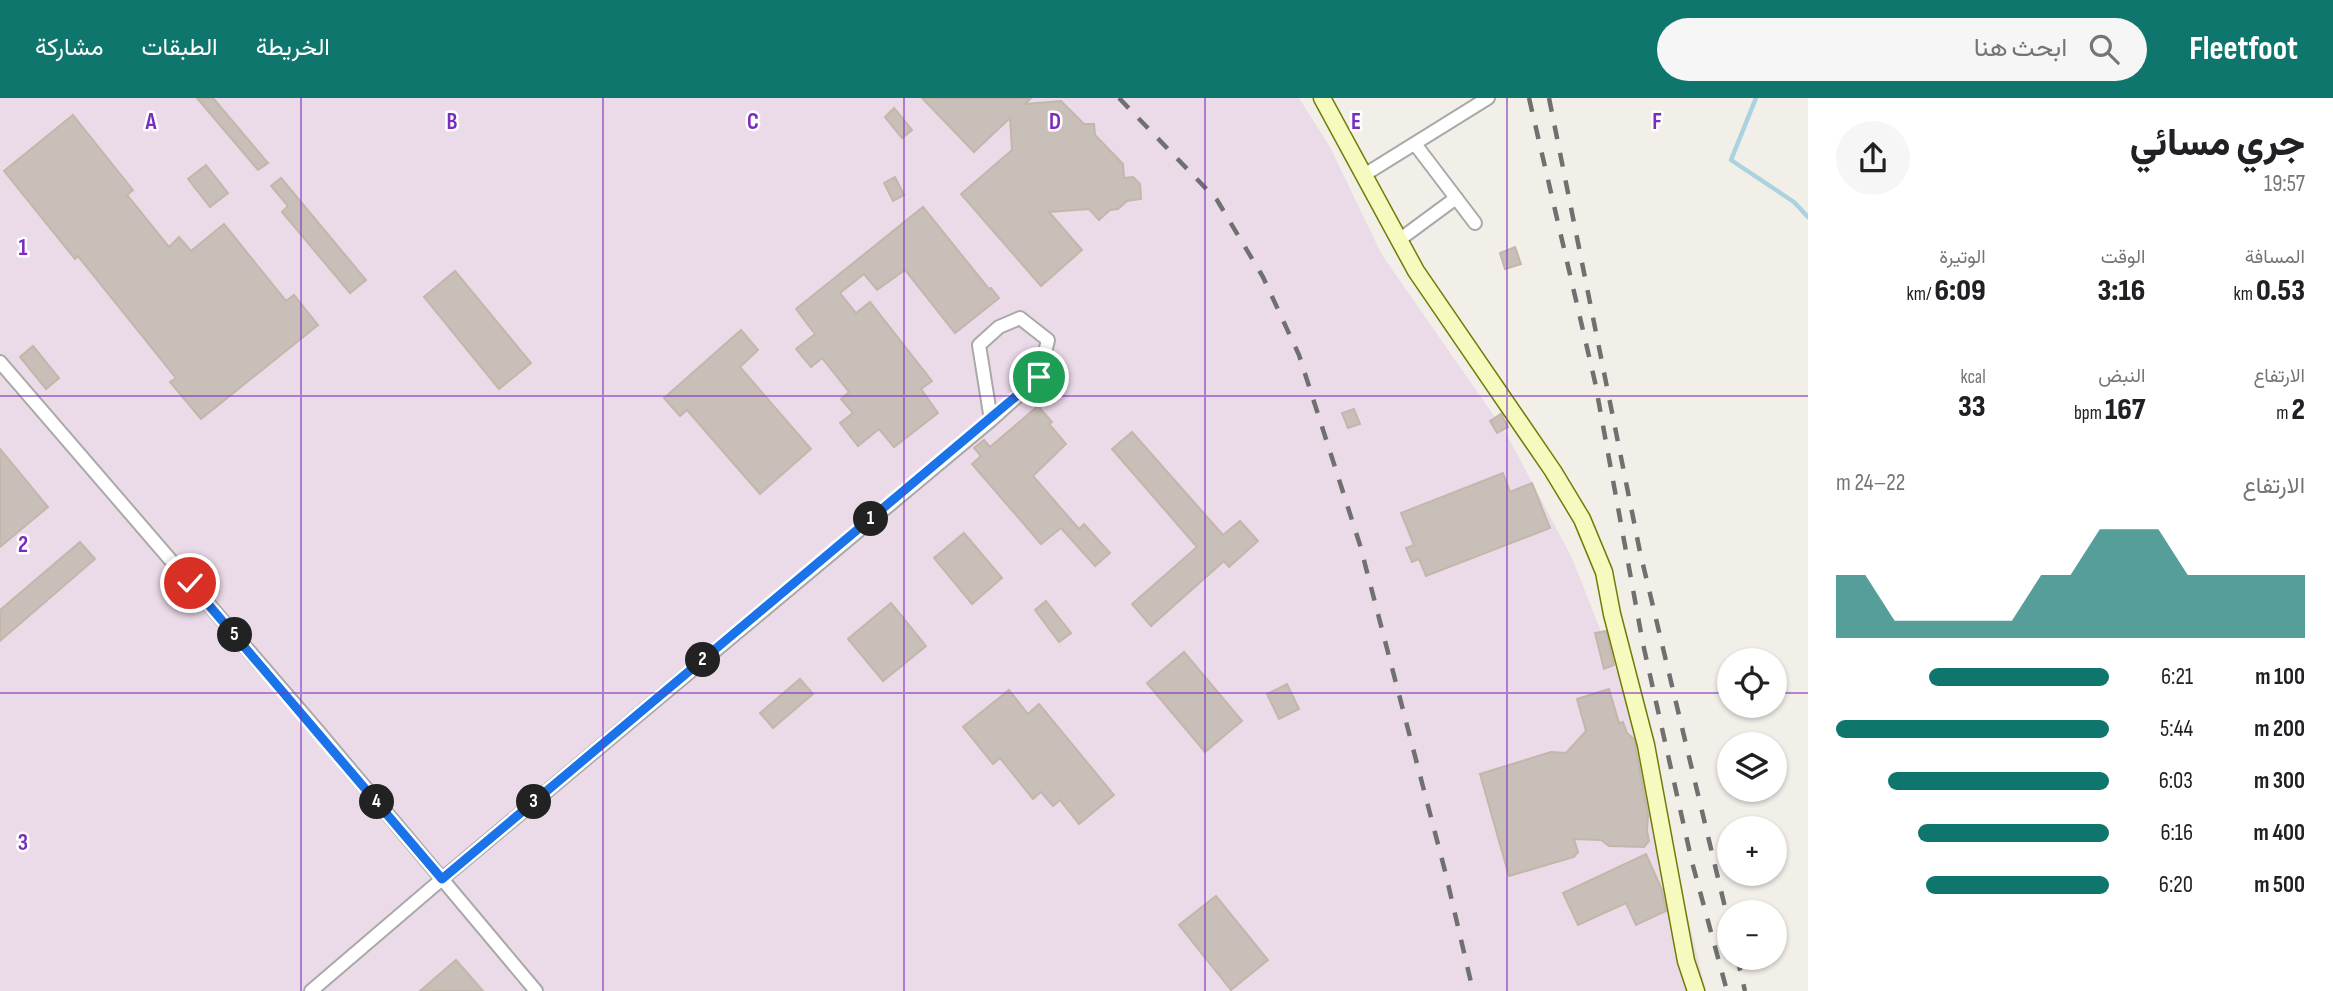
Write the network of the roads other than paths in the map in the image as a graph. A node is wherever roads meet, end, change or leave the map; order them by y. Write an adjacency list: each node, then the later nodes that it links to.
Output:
1 (1322, 98): 4 (street)
2 (1488, 98): 3 (street)
3 (1415, 144): 4 (street); 5 (street)
4 (1364, 175): 7 (street)
5 (1456, 198): 6 (street); 7 (street)
6 (1475, 223)
7 (1399, 240): 13 (street)
8 (0, 362): 10 (street)
9 (990, 420): 9 (street); 10 (street)
10 (442, 879): 11 (street); 12 (street)
11 (312, 991)
12 (536, 991)
13 (1696, 991)

